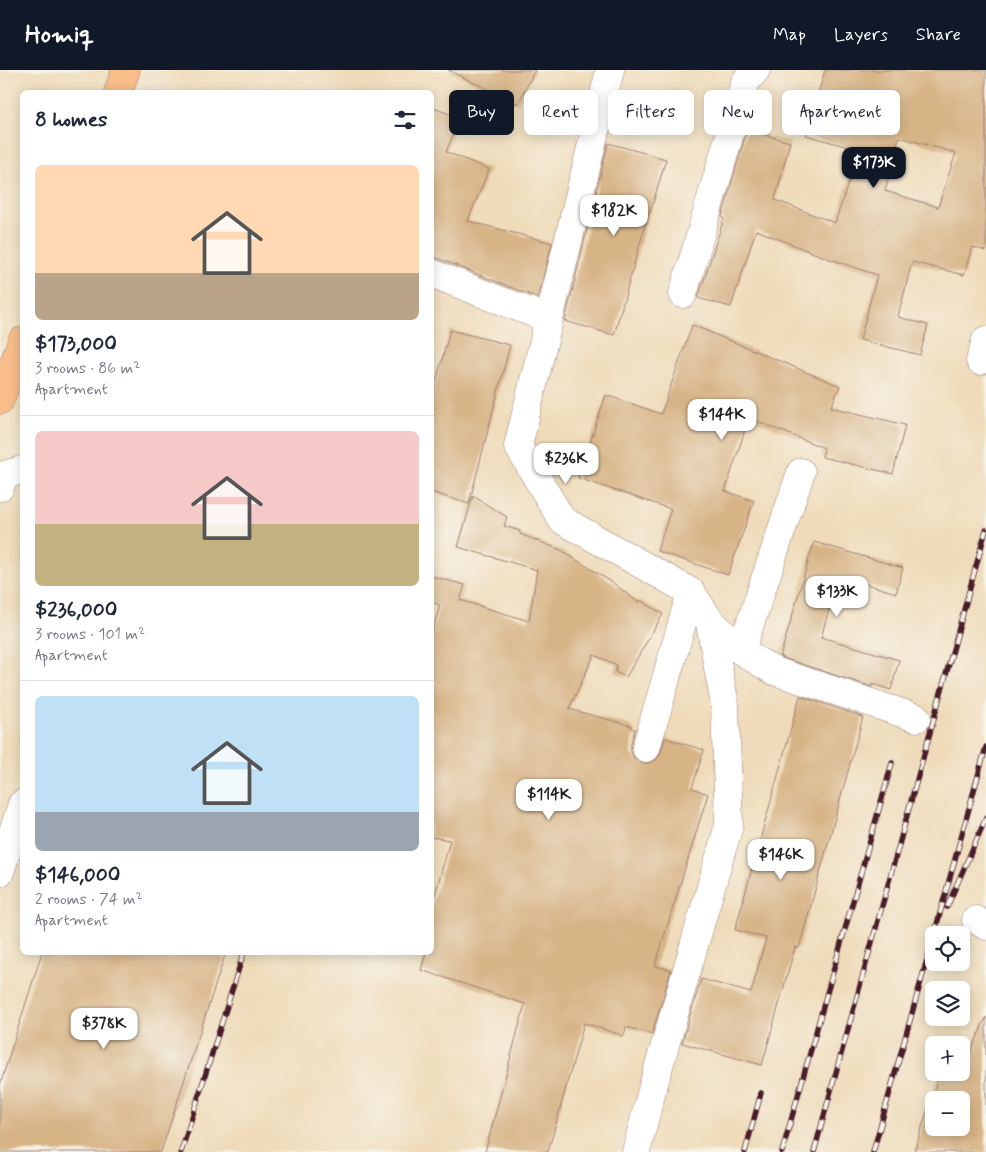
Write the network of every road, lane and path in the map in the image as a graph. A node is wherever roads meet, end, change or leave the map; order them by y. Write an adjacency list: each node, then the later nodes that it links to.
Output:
1 (126, 70): 4 (main road)
2 (610, 70): 7 (street)
3 (756, 70): 6 (street)
4 (119, 90)
5 (434, 274): 7 (street)
6 (683, 294)
7 (548, 319): 13 (street)
8 (20, 346): 9 (main road)
9 (0, 400)
10 (20, 471): 12 (street)
11 (801, 472): 15 (street)
12 (0, 487)
13 (691, 592): 14 (street); 17 (street)
14 (708, 619): 15 (street); 20 (street)
15 (742, 651): 16 (street)
16 (917, 718)
17 (646, 748)
18 (20, 810): 19 (street)
19 (0, 872)
20 (636, 1152)

